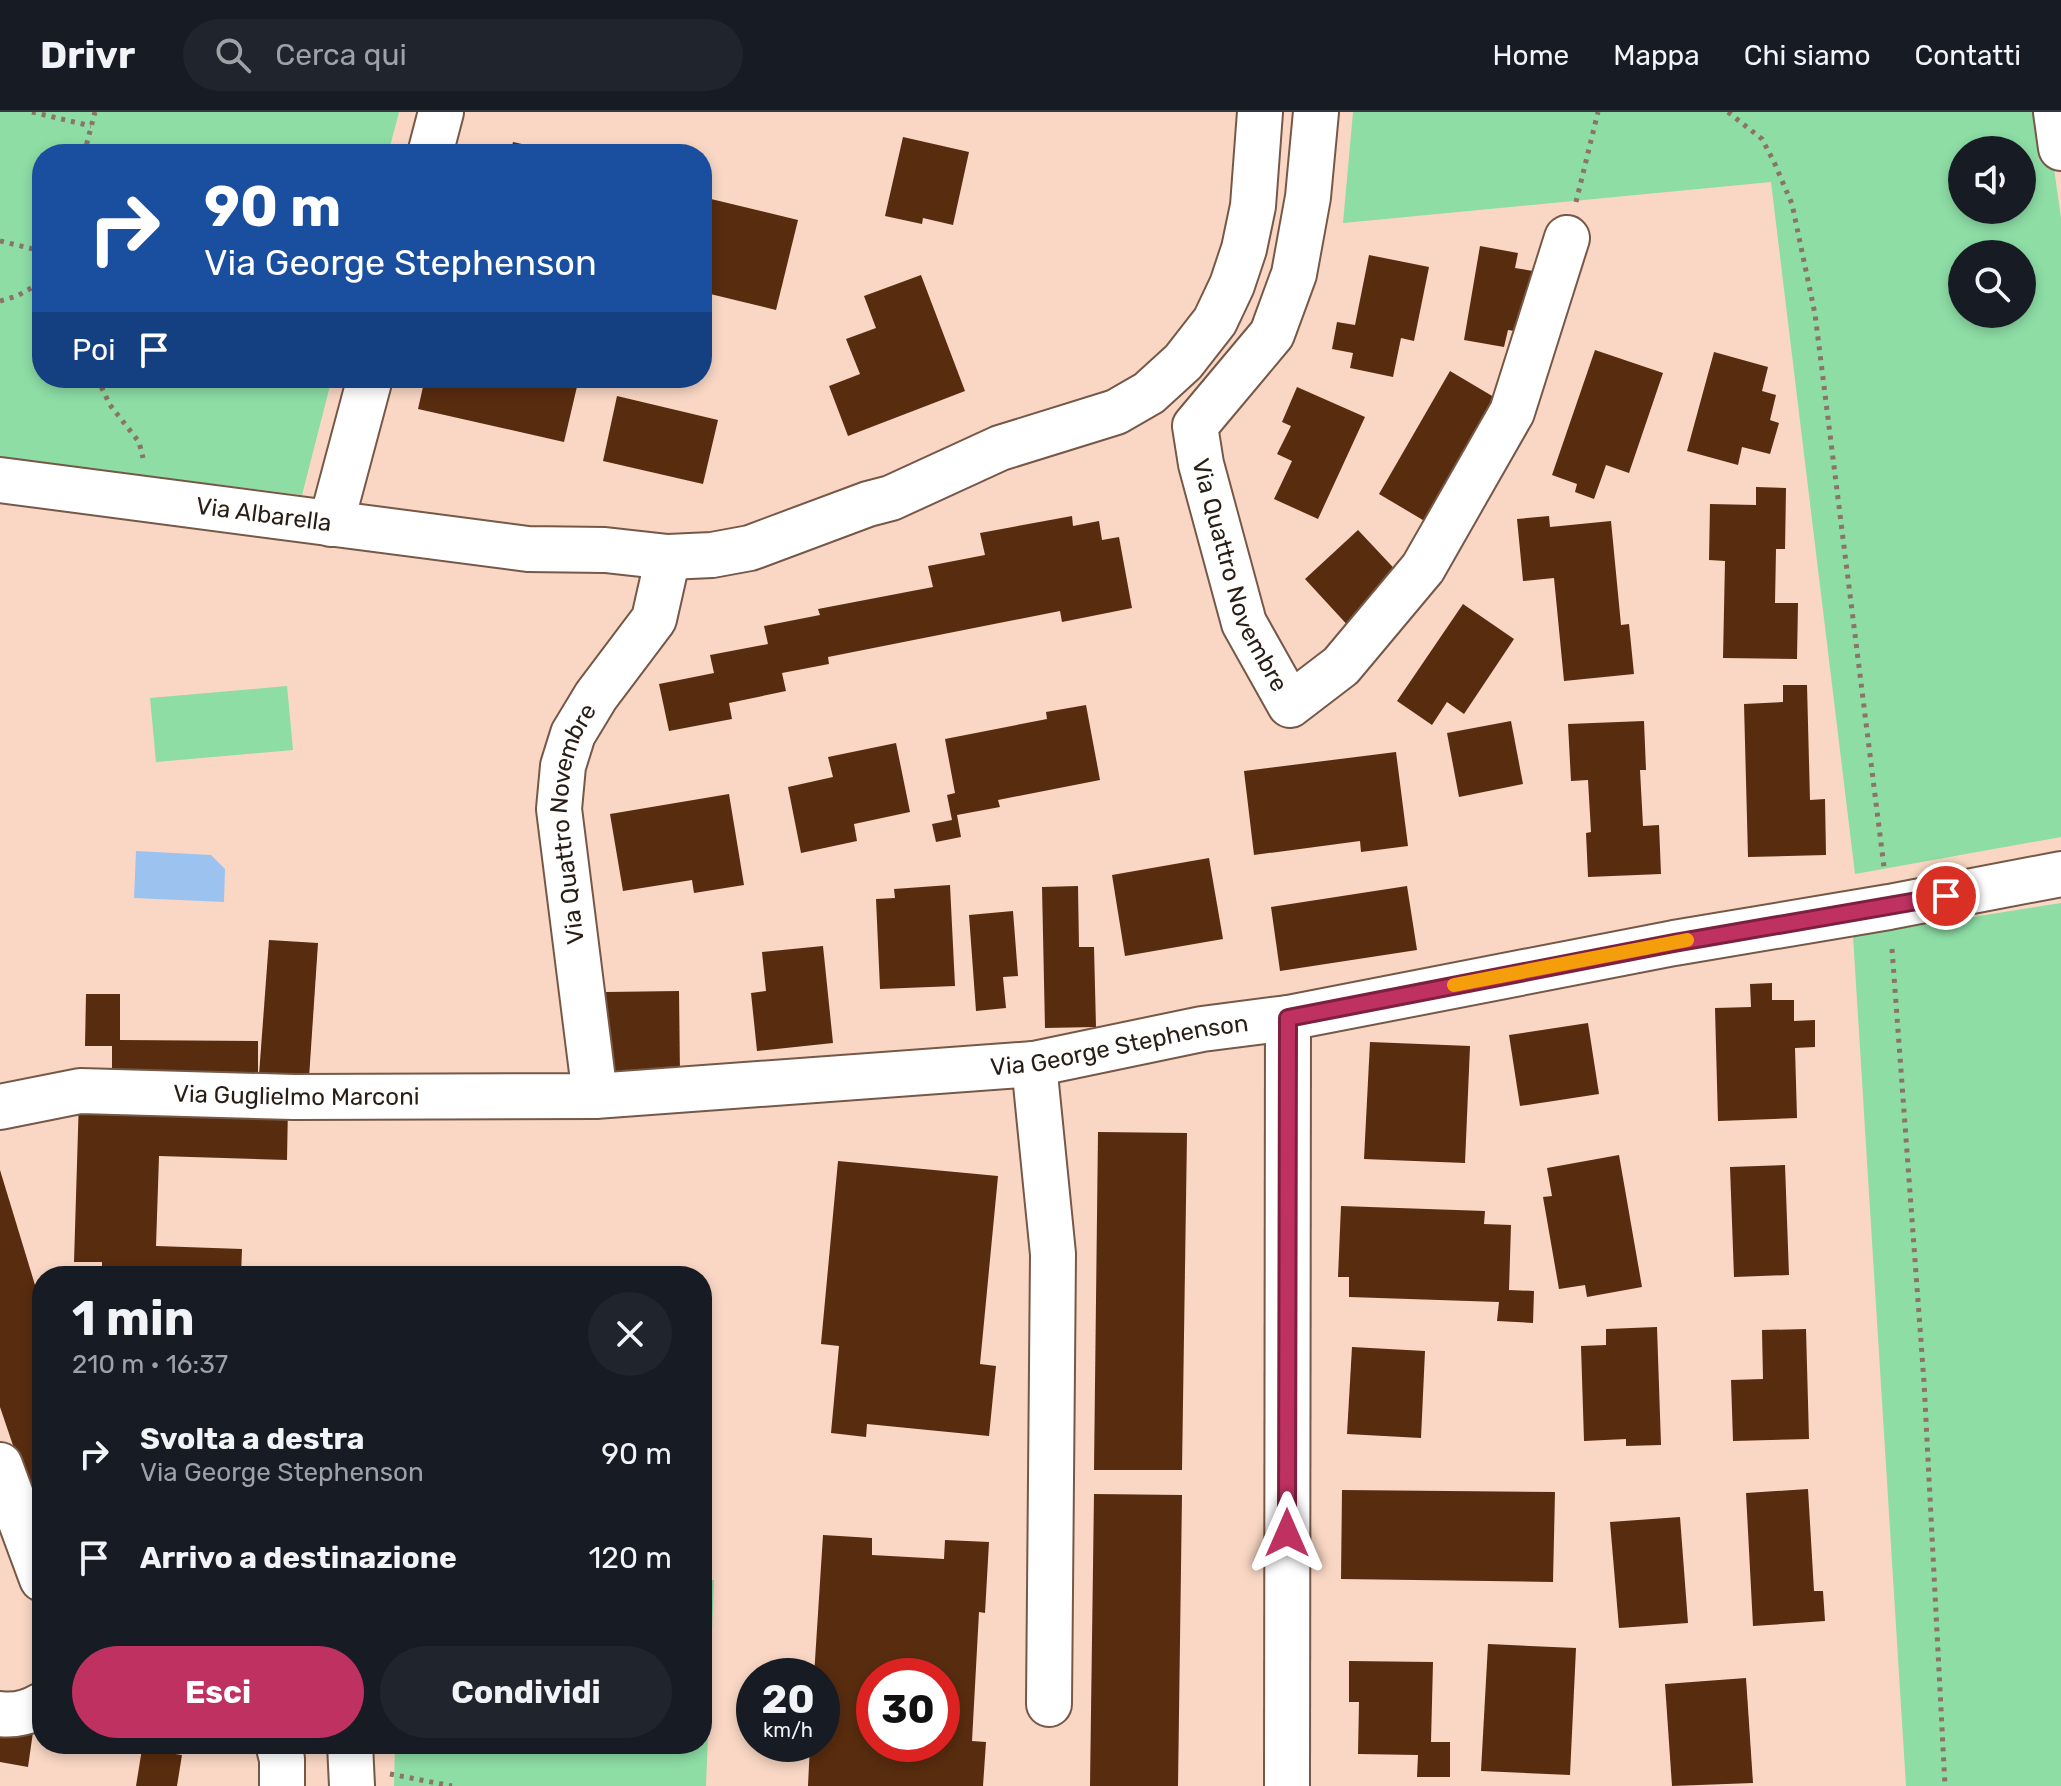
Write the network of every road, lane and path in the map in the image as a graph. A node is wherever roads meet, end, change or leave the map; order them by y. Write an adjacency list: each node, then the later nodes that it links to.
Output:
1 (32, 112): 8 (path)
2 (95, 112): 8 (path)
3 (441, 112): 10 (street)
4 (1260, 112): 22 (street)
5 (1316, 112): 12 (street, Via Quattro Novembre)
6 (1598, 112): 12 (path)
7 (2056, 112): 11 (street)
8 (91, 126): 9 (path)
9 (86, 144)
10 (433, 144)
11 (2061, 148)
12 (1567, 238)
13 (0, 241): 14 (path)
14 (32, 249)
15 (32, 288): 16 (path)
16 (0, 301)
17 (102, 388): 20 (path)
18 (367, 388): 21 (street)
19 (0, 480): 20 (street, Via Albarella)
20 (155, 501): 21 (street, Via Albarella)
21 (331, 524): 22 (street, Via Albarella)
22 (667, 566): 26 (street, Via Quattro Novembre)
23 (2061, 874): 24 (street, Via George Stephenson)
24 (1288, 1018): 25 (street, Via George Stephenson); 37 (street)
25 (1034, 1064): 26 (street, Via George Stephenson); 30 (street)
26 (595, 1096): 27 (street, Via Guglielmo Marconi)
27 (0, 1107)
28 (0, 1465): 29 (street)
29 (32, 1552)
30 (1049, 1704)
31 (32, 1710): 32 (street)
32 (0, 1714)
33 (281, 1754): 35 (street)
34 (350, 1754): 36 (street)
35 (282, 1786)
36 (352, 1786)
37 (1287, 1786)

